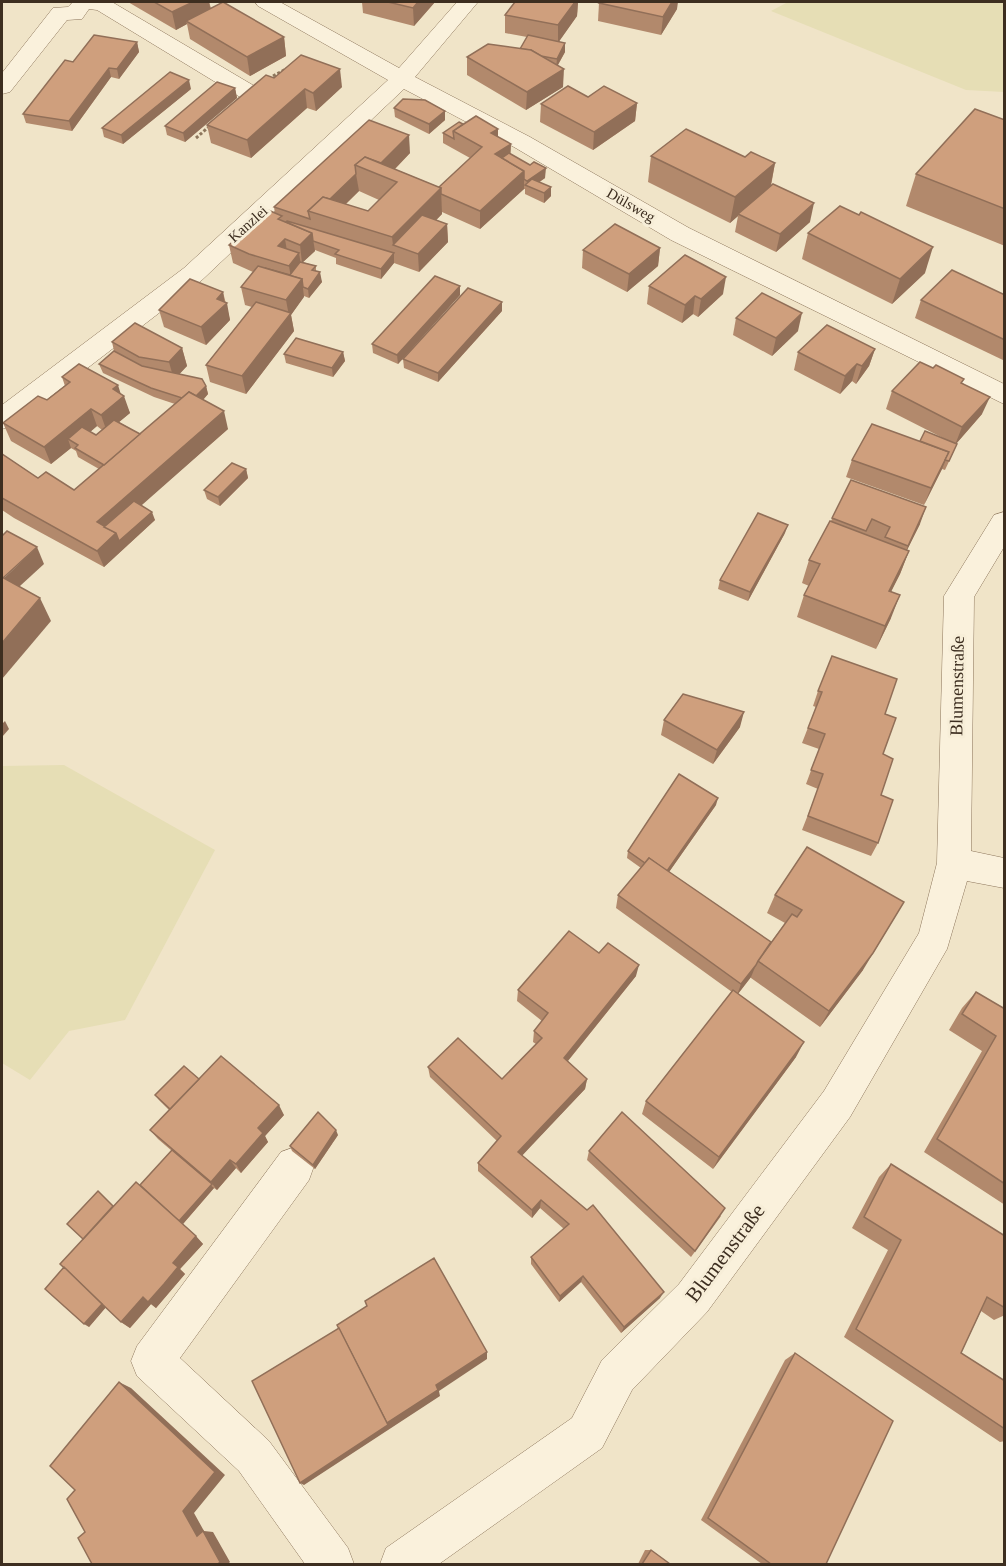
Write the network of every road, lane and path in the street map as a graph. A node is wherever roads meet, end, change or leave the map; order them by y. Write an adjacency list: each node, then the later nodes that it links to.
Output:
1 (85, 2): 5 (street); 6 (street)
2 (265, 2): 4 (street, Dülsweg)
3 (468, 2): 4 (street, Kanzlei)
4 (402, 79): 7 (street, Dülsweg); 8 (street, Kanzlei)
5 (2, 87)
6 (248, 92)
7 (1005, 395)
8 (2, 419)
9 (1002, 530): 10 (street, Blumenstraße)
10 (954, 863): 11 (street); 14 (street, Blumenstraße)
11 (1005, 873)
12 (295, 1166): 13 (street)
13 (332, 1564)
14 (402, 1564)

